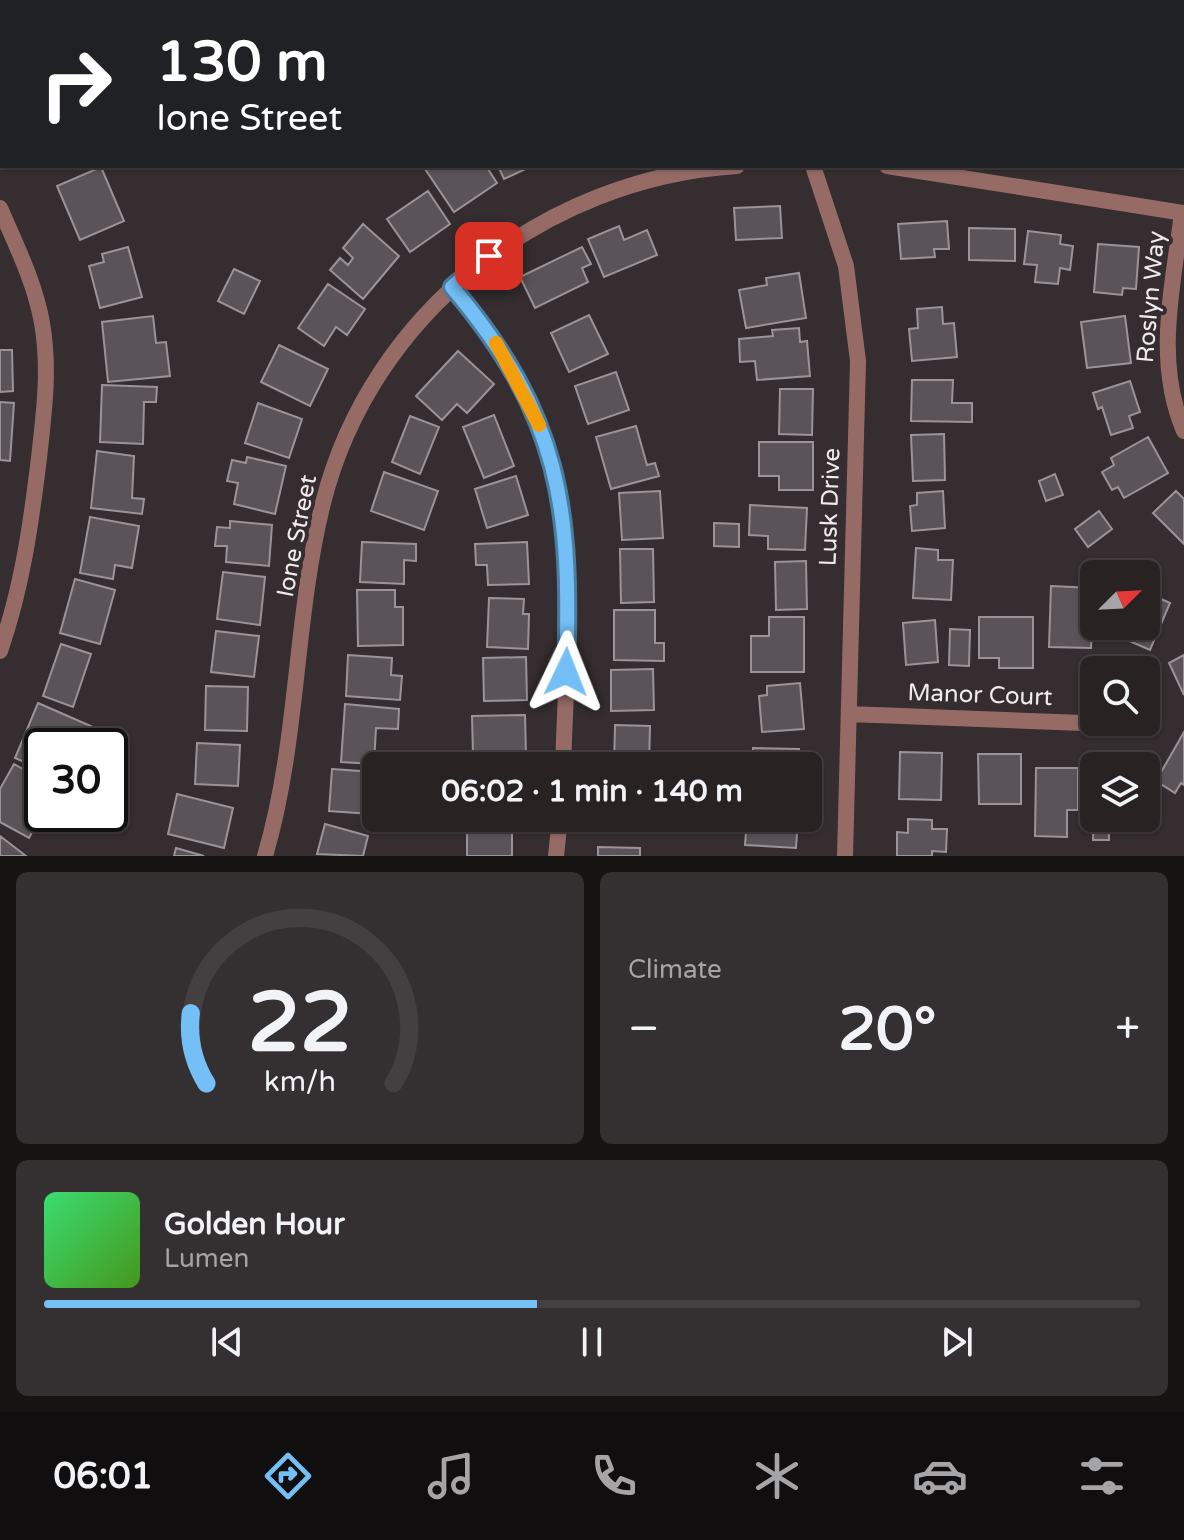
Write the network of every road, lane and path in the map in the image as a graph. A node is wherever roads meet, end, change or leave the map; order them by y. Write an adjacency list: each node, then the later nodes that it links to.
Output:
1 (722, 168): 6 (street, Ione Street)
2 (814, 168): 9 (street, Lusk Drive)
3 (900, 168): 5 (street)
4 (0, 208): 8 (street)
5 (1183, 213): 7 (street, Roslyn Way)
6 (452, 287): 11 (street); 13 (street, Ione Street)
7 (1184, 431)
8 (0, 651)
9 (849, 714): 10 (street, Manor Court); 15 (street, Lusk Drive)
10 (1080, 723)
11 (564, 752)
12 (559, 832): 14 (street)
13 (265, 856)
14 (556, 856)
15 (845, 856)

